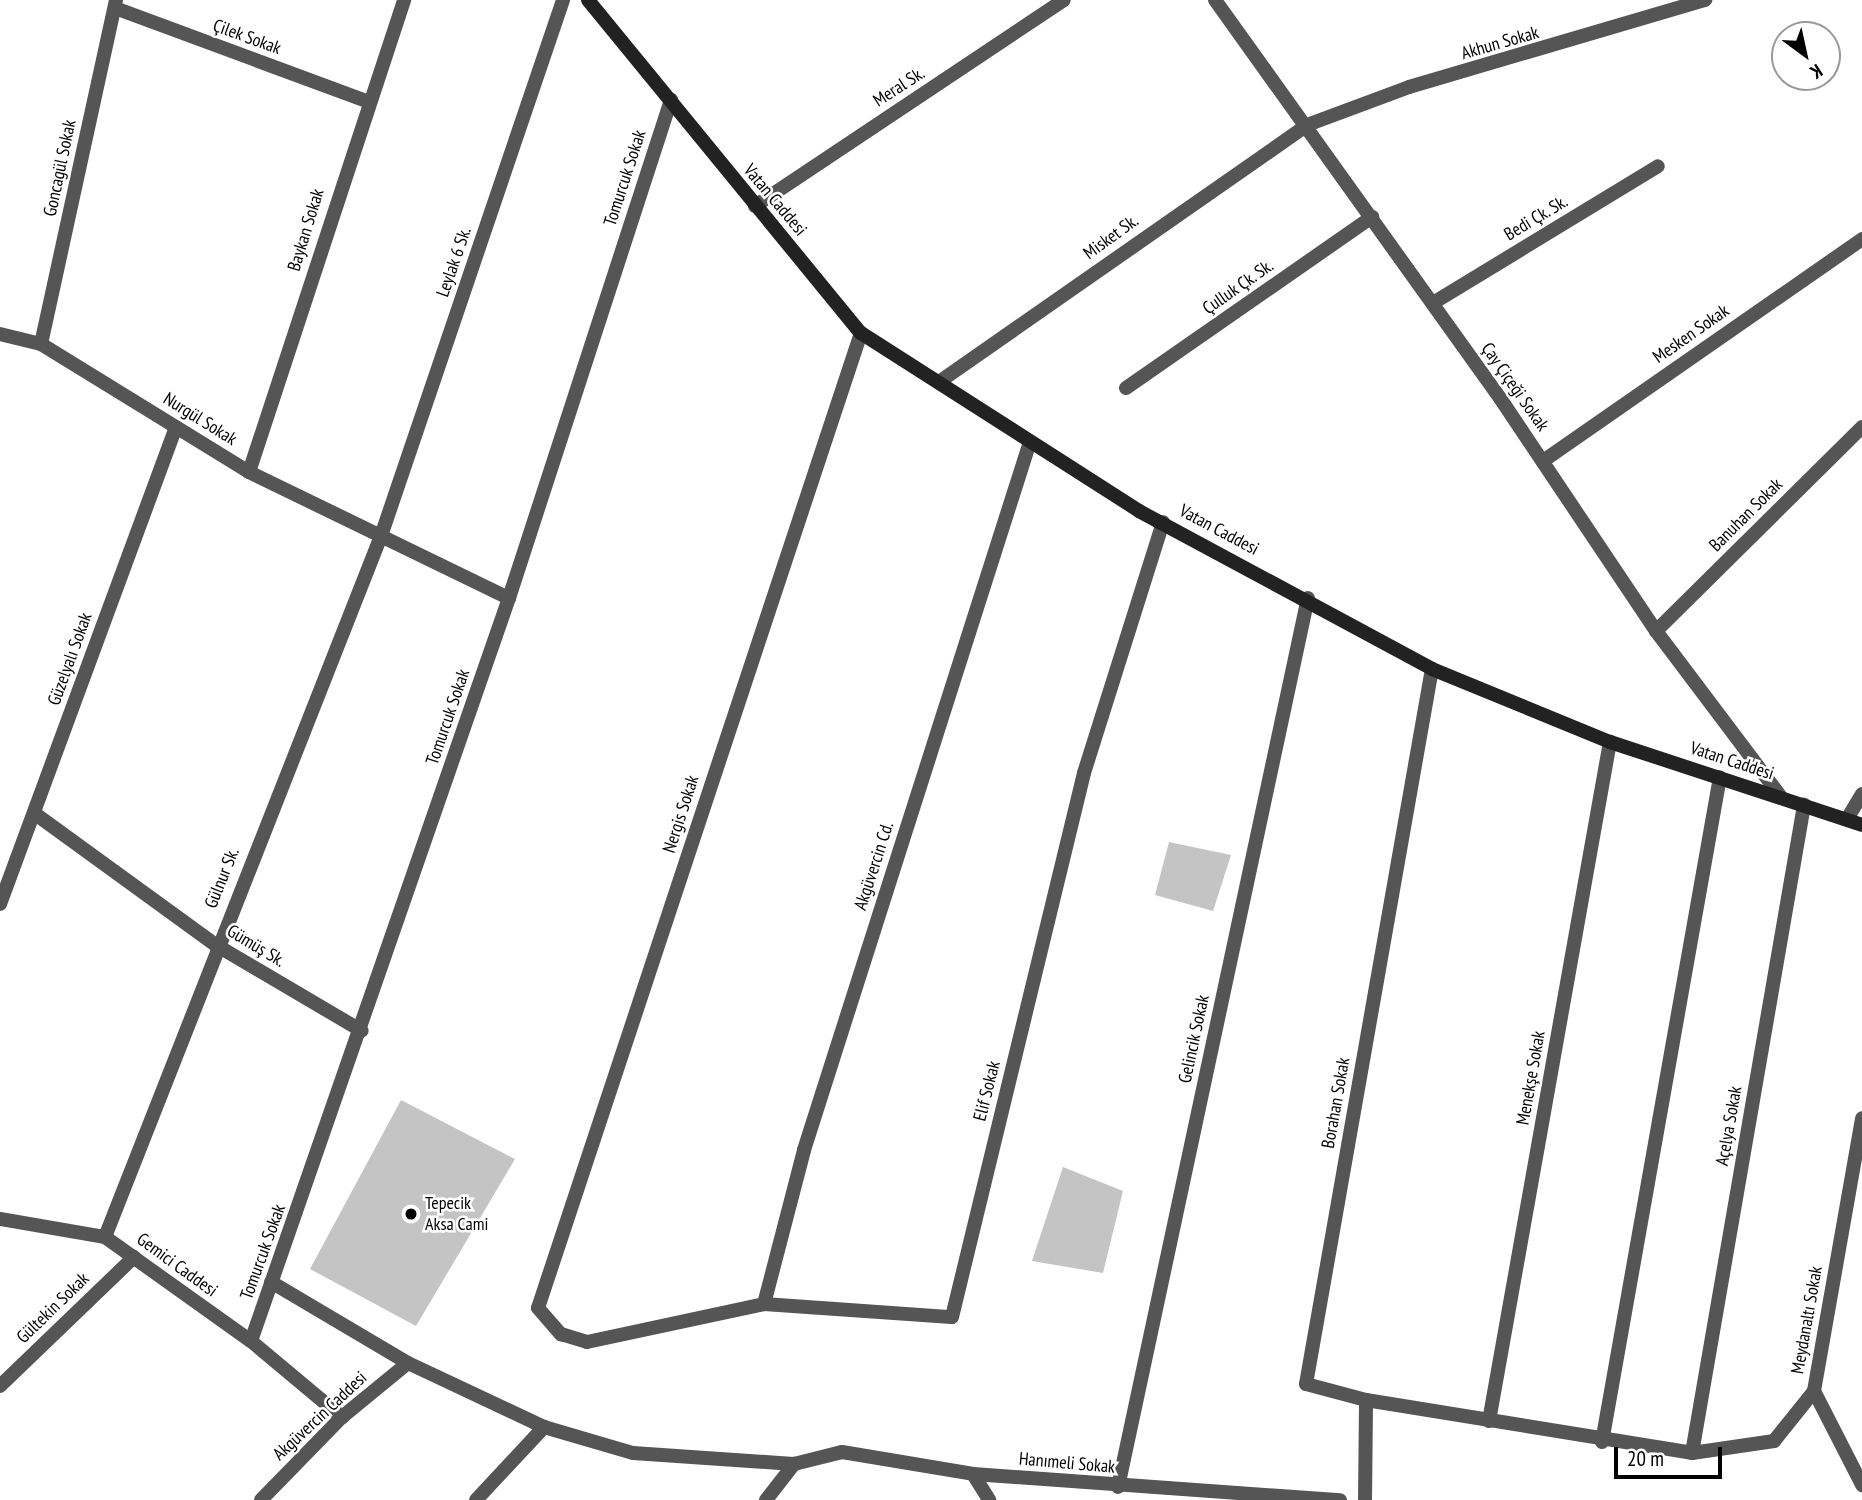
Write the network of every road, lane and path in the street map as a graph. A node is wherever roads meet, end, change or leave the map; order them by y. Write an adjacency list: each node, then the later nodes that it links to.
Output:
1 (404, 0): 9 (street, Baykan Sokak)
2 (564, 0): 27 (street, Leylak 6 Sk.)
3 (588, 0): 8 (street, Vatan Caddesi)
4 (1064, 0): 12 (street, Meral Sk.)
5 (1215, 0): 10 (street, Çay Çiçeği Sokak)
6 (1705, 0): 10 (street, Akhun Sokak)
7 (116, 4): 9 (street, Çilek Sokak); 18 (street, Goncagül Sokak)
8 (671, 100): 12 (street, Vatan Caddesi); 28 (street, Tomurcuk Sokak)
9 (366, 102): 25 (street, Baykan Sokak)
10 (1307, 125): 13 (street, Çay Çiçeği Sokak); 19 (street, Misket Sk.)
11 (1658, 166): 15 (street, Bedi Çk. Sk.)
12 (755, 206): 16 (street, Vatan Caddesi)
13 (1372, 217): 15 (street, Çay Çiçeği Sokak); 20 (street, Çulluk Çk. Sk.)
14 (1862, 239): 24 (street, Mesken Sokak)
15 (1433, 303): 24 (street, Çay Çiçeği Sokak)
16 (861, 333): 19 (street, Vatan Caddesi); 50 (street, Nergis Sokak)
17 (0, 334): 18 (street, Nurgül Sokak)
18 (41, 344): 21 (street, Nurgül Sokak)
19 (939, 382): 23 (street, Vatan Caddesi)
20 (1126, 388)
21 (176, 427): 25 (street, Nurgül Sokak); 37 (street, Güzelyalı Sokak)
22 (1862, 427): 30 (street, Banuhan Sokak)
23 (1030, 442): 26 (street, Vatan Caddesi); 48 (street, Akgüvercin Cd.)
24 (1543, 461): 30 (street, Çay Çiçeği Sokak)
25 (249, 472): 27 (street, Nurgül Sokak)
26 (1163, 522): 29 (street, Vatan Caddesi); 48 (street, Elif Sokak)
27 (381, 536): 28 (street, Nurgül Sokak); 41 (street, Gülnur Sk.)
28 (509, 598): 42 (street, Tomurcuk Sokak)
29 (1308, 598): 31 (street, Vatan Caddesi); 63 (street, Gelincik Sokak)
30 (1656, 631): 35 (street, Çay Çiçeği Sokak)
31 (1432, 669): 32 (street, Vatan Caddesi); 54 (street, Borahan Sokak)
32 (1610, 742): 33 (street, Vatan Caddesi); 56 (street, Menekşe Sokak)
33 (1720, 777): 35 (street, Vatan Caddesi); 58 (street)
34 (1862, 794): 38 (street)
35 (1781, 797): 36 (street, Vatan Caddesi)
36 (1804, 805): 38 (street, Vatan Caddesi); 59 (street, Açelya Sokak)
37 (34, 813): 40 (street, Güzelyalı Sokak); 41 (street, Gümüş Sk.)
38 (1847, 818): 39 (street, Vatan Caddesi)
39 (1862, 825)
40 (0, 904)
41 (216, 945): 42 (street, Gümüş Sk.); 45 (street, Gülnur Sk.)
42 (362, 1031): 47 (street, Tomurcuk Sokak)
43 (1862, 1118): 53 (street, Meydanaltı Sokak)
44 (0, 1219): 45 (street, Gemici Caddesi)
45 (106, 1237): 46 (street, Gemici Caddesi)
46 (134, 1257): 49 (street, Gemici Caddesi); 52 (street, Gültekin Sokak)
47 (271, 1282): 49 (street, Tomurcuk Sokak); 51 (street, Hanımeli Sokak)
48 (764, 1304): 50 (street, Elif Sokak)
49 (251, 1342): 55 (street, Gemici Caddesi)
50 (587, 1342)
51 (408, 1363): 55 (street, Akgüvercin Caddesi); 57 (street, Hanımeli Sokak)
52 (0, 1386)
53 (1814, 1391): 59 (street, Meydanaltı Sokak); 62 (street)
54 (1366, 1400): 56 (street, Meydanaltı Sokak); 69 (street)
55 (342, 1417): 64 (street, Akgüvercin Caddesi)
56 (1489, 1421): 58 (street, Meydanaltı Sokak)
57 (544, 1427): 60 (street, Hanımeli Sokak); 65 (street)
58 (1602, 1442): 59 (street, Meydanaltı Sokak)
59 (1692, 1453)
60 (794, 1464): 61 (street, Hanımeli Sokak); 66 (street)
61 (974, 1474): 63 (street, Hanımeli Sokak); 67 (street)
62 (1862, 1485)
63 (1118, 1487): 68 (street, Hanımeli Sokak)
64 (261, 1500)
65 (476, 1500)
66 (766, 1500)
67 (989, 1500)
68 (1340, 1500)
69 (1365, 1500)

